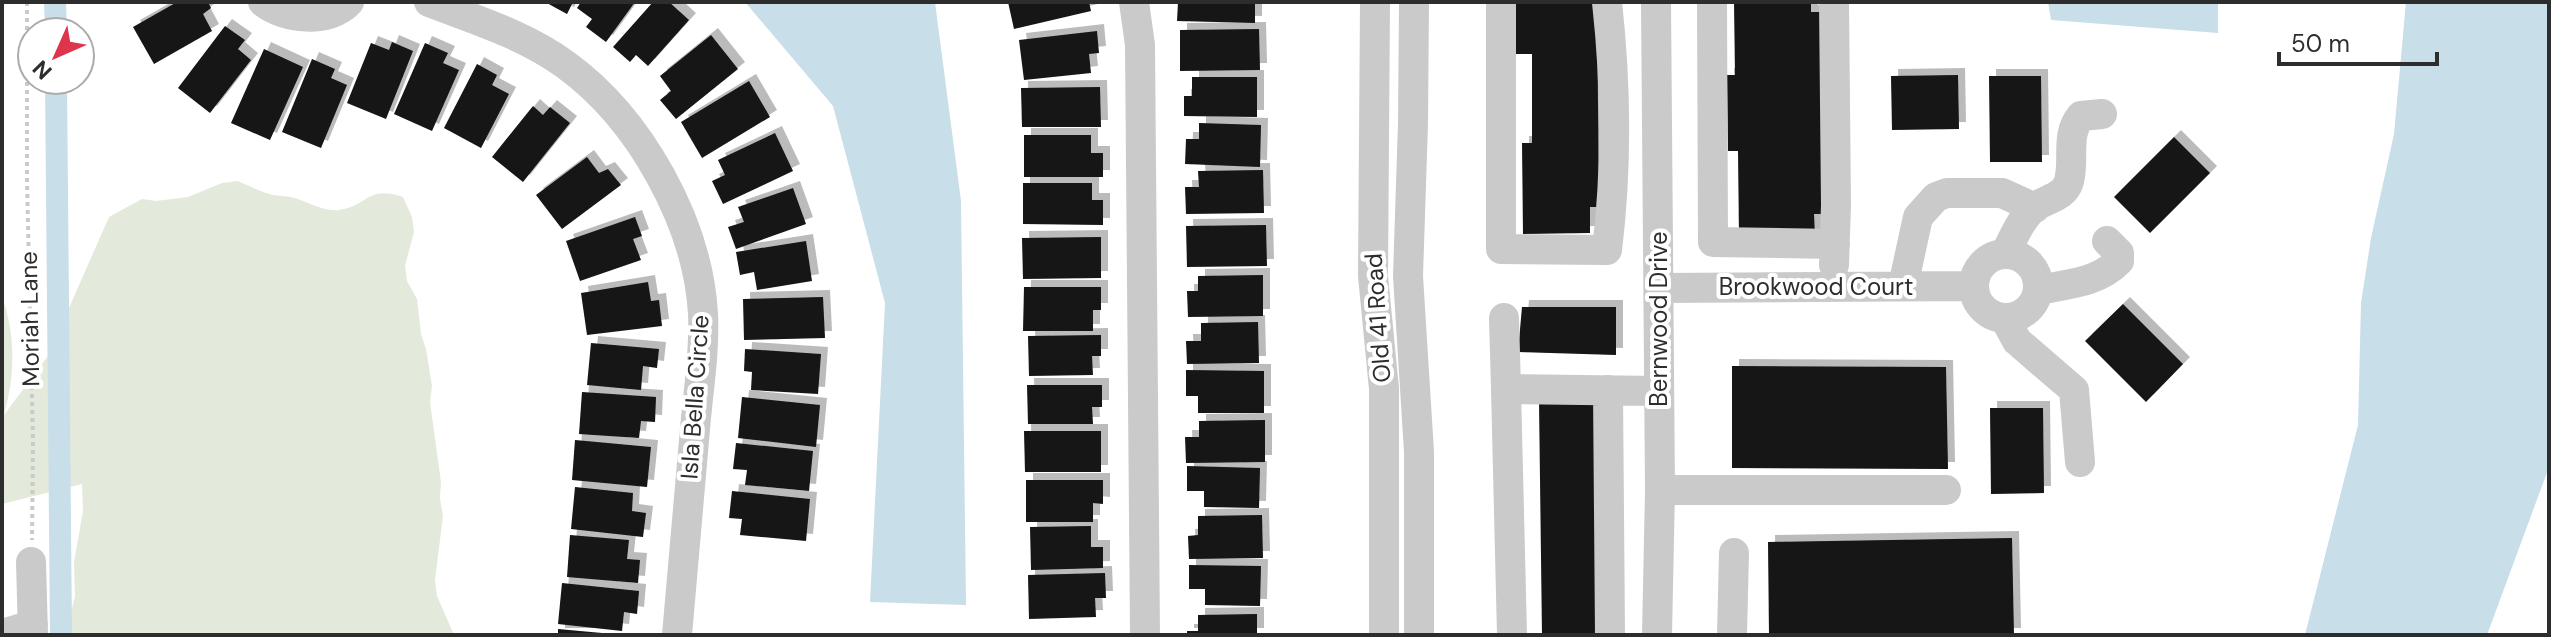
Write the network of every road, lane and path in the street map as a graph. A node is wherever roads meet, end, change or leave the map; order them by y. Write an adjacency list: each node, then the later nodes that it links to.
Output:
1 (27, 2): 34 (path, Moriah Lane)
2 (263, 2): 3 (street)
3 (349, 2)
4 (429, 2): 39 (street, Isla Bella Circle)
5 (1134, 2): 40 (street)
6 (1375, 2): 41 (street, Old 41 Road)
7 (1414, 2): 42 (street, Old 41 Road)
8 (1501, 2): 14 (street)
9 (1607, 2): 14 (street)
10 (1656, 2): 15 (street, Bernwood Drive)
11 (1712, 2): 18 (street)
12 (1834, 2): 18 (street)
13 (2102, 114): 16 (street)
14 (1614, 192): 15 (street)
15 (1658, 197): 23 (street, Bernwood Drive)
16 (2035, 208): 19 (street); 20 (street)
17 (2107, 241): 24 (street)
18 (1835, 244): 22 (street)
19 (2005, 254): 21 (street); 24 (street)
20 (1903, 286): 21 (street, Brookwood Court); 22 (street, Brookwood Court)
21 (1973, 286): 26 (street)
22 (1833, 287): 23 (street, Brookwood Court)
23 (1659, 288): 29 (street, Bernwood Drive)
24 (2038, 290): 26 (street)
25 (1504, 318): 27 (street)
26 (2005, 319): 30 (street)
27 (1506, 389): 28 (street); 43 (street)
28 (1608, 390): 29 (street); 35 (street)
29 (1659, 391): 31 (street, Bernwood Drive)
30 (2080, 462)
31 (1660, 490): 32 (street); 36 (street, Bernwood Drive)
32 (1946, 490)
33 (1734, 553): 46 (street)
34 (31, 562): 37 (street)
35 (1610, 586): 36 (street); 44 (street)
36 (1658, 588): 45 (street, Bernwood Drive)
37 (33, 630): 38 (street)
38 (2, 634)
39 (677, 635)
40 (1145, 635)
41 (1384, 635)
42 (1419, 635)
43 (1512, 635)
44 (1610, 635)
45 (1657, 635)
46 (1732, 635)

